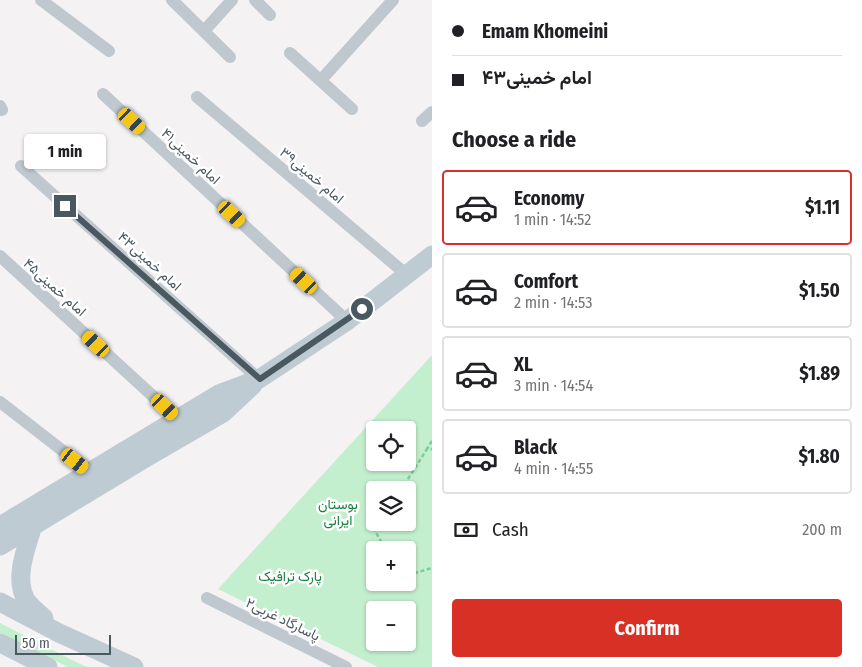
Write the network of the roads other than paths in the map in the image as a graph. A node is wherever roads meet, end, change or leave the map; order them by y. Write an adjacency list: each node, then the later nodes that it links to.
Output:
1 (41, 0): 8 (street)
2 (172, 0): 7 (street)
3 (232, 0): 7 (street)
4 (255, 0): 6 (street)
5 (392, 0): 11 (street)
6 (270, 15)
7 (204, 31): 10 (street)
8 (109, 51)
9 (290, 53): 11 (street)
10 (230, 57)
11 (321, 80): 14 (street)
12 (103, 94): 21 (street, امام خمینی۴۱)
13 (198, 97): 20 (street, امام خمینی۳۹)
14 (352, 109)
15 (432, 112): 16 (street)
16 (422, 121)
17 (20, 166): 22 (street, امام خمینی۴۳)
18 (432, 255): 20 (main road)
19 (0, 256): 24 (street, امام خمینی۴۵)
20 (407, 275): 21 (main road)
21 (347, 321): 22 (main road)
22 (260, 379): 24 (main road); 26 (main road)
23 (0, 402): 25 (street)
24 (179, 420): 25 (main road)
25 (90, 472): 27 (main road)
26 (34, 525): 28 (main road); 31 (main road)
27 (0, 526)
28 (0, 546)
29 (207, 598): 35 (street, پاسارگاد غربی۲)
30 (0, 602): 31 (main road)
31 (59, 633): 34 (main road)
32 (0, 644): 33 (main road)
33 (48, 667)
34 (134, 667)
35 (346, 667)

